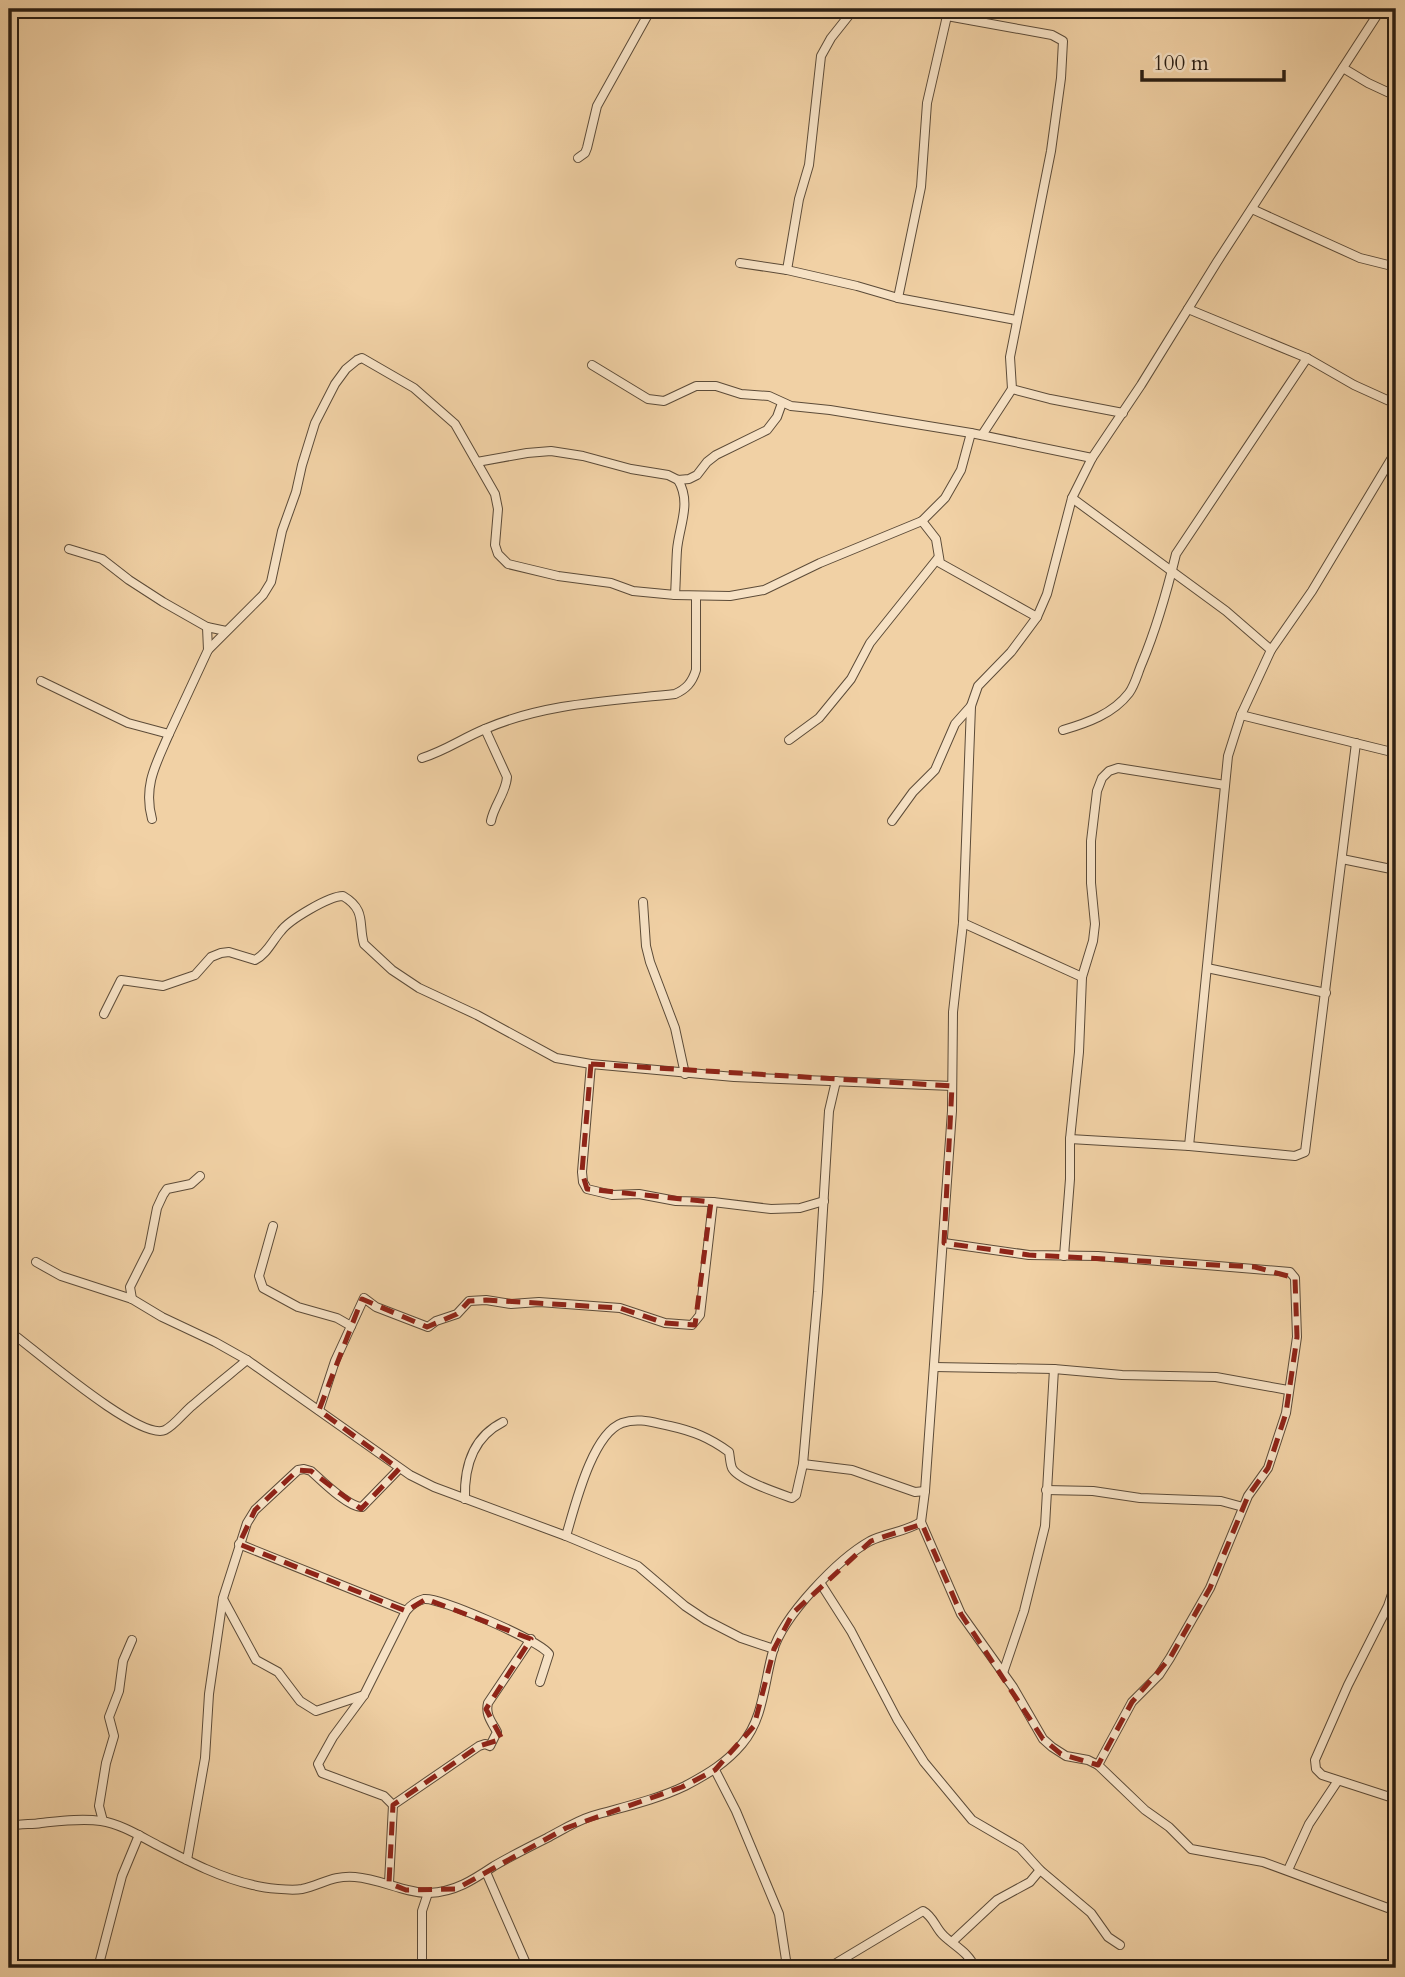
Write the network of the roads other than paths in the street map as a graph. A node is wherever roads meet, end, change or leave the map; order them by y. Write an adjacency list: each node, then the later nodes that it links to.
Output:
1 (651, 9): 8 (street)
2 (854, 9): 14 (street)
3 (927, 9): 5 (street)
4 (1381, 9): 6 (street)
5 (947, 16): 15 (street); 17 (street)
6 (1343, 68): 7 (street); 9 (street)
7 (1396, 96)
8 (578, 158)
9 (1252, 209): 13 (street); 16 (street)
10 (1396, 222): 11 (street)
11 (1396, 232)
12 (740, 263): 14 (street)
13 (1396, 267)
14 (787, 270): 15 (street)
15 (898, 298): 17 (street)
16 (1188, 309): 18 (street); 23 (street)
17 (1016, 320): 20 (street)
18 (1307, 358): 22 (street); 34 (street)
19 (592, 365): 21 (street)
20 (1012, 389): 23 (street); 25 (street)
21 (782, 403): 24 (street); 29 (street)
22 (1396, 404)
23 (1123, 412): 27 (street)
24 (971, 433): 25 (street); 31 (street)
25 (982, 435): 27 (street)
26 (1396, 451): 41 (street)
27 (1093, 458): 30 (street)
28 (477, 462): 29 (street); 35 (street); 39 (street)
29 (678, 480): 35 (street)
30 (1072, 498): 34 (street); 37 (street)
31 (922, 521): 33 (street); 36 (street)
32 (69, 549): 38 (street)
33 (938, 558): 37 (street); 48 (street)
34 (1173, 574): 41 (street); 46 (street)
35 (675, 595): 36 (street)
36 (696, 597): 45 (street)
37 (1037, 617): 43 (street)
38 (207, 627): 39 (street); 40 (street)
39 (226, 631): 40 (street)
40 (208, 650): 47 (street)
41 (1271, 650): 44 (street)
42 (41, 681): 47 (street)
43 (971, 706): 55 (street); 59 (street)
44 (1241, 715): 49 (street); 52 (street)
45 (485, 729): 51 (street); 54 (street)
46 (1063, 730)
47 (169, 734): 53 (street)
48 (789, 740)
49 (1356, 743): 50 (street); 56 (street)
50 (1396, 753)
51 (422, 758)
52 (1225, 785): 60 (street); 61 (street)
53 (152, 820)
54 (491, 821)
55 (892, 821)
56 (1342, 859): 57 (street); 62 (street)
57 (1396, 870)
58 (643, 902): 65 (street)
59 (963, 923): 61 (street); 67 (street)
60 (1207, 968): 62 (street); 69 (street)
61 (1082, 977): 68 (street)
62 (1326, 993): 69 (street)
63 (104, 1014): 64 (street)
64 (591, 1064): 65 (street); 72 (street)
65 (685, 1074): 66 (street)
66 (836, 1081): 67 (street); 71 (street)
67 (952, 1087): 74 (street)
68 (1070, 1139): 69 (street); 75 (street)
69 (1189, 1146)
70 (200, 1176): 77 (street)
71 (824, 1201): 72 (street); 86 (street)
72 (713, 1202): 78 (street)
73 (273, 1226): 78 (street)
74 (944, 1243): 75 (street); 81 (street)
75 (1064, 1256): 83 (street)
76 (36, 1262): 77 (street)
77 (132, 1299): 80 (street)
78 (351, 1326): 84 (street)
79 (9, 1331): 80 (street)
80 (247, 1360): 84 (street)
81 (934, 1367): 82 (street); 89 (street)
82 (1055, 1369): 83 (street); 88 (street)
83 (1288, 1390): 91 (street)
84 (319, 1410): 87 (street)
85 (503, 1423): 90 (street)
86 (803, 1464): 89 (street); 93 (street)
87 (399, 1469): 90 (street); 94 (street)
88 (1046, 1490): 91 (street); 102 (street)
89 (925, 1491): 92 (street)
90 (465, 1499): 93 (street)
91 (1243, 1507): 105 (street)
92 (921, 1522): 96 (street); 102 (street)
93 (566, 1536): 101 (street)
94 (239, 1544): 97 (street); 98 (street)
95 (1396, 1582): 107 (street)
96 (821, 1584): 101 (street); 114 (street)
97 (223, 1598): 104 (street); 113 (street)
98 (406, 1611): 99 (street); 104 (street)
99 (531, 1639): 103 (street); 109 (street)
100 (132, 1640): 110 (street)
101 (774, 1649): 106 (street)
102 (1003, 1672): 105 (street)
103 (540, 1682)
104 (364, 1695): 109 (street)
105 (1098, 1765): 115 (street)
106 (715, 1770): 116 (street); 126 (street)
107 (1337, 1782): 108 (street); 115 (street)
108 (1396, 1799)
109 (393, 1805): 117 (street)
110 (103, 1821): 111 (street); 112 (street)
111 (11, 1823)
112 (139, 1835): 113 (street); 122 (street)
113 (187, 1860): 117 (street)
114 (1040, 1870): 120 (street); 121 (street)
115 (1288, 1870): 119 (street)
116 (486, 1872): 118 (street); 125 (street)
117 (389, 1882): 118 (street)
118 (428, 1893): 124 (street)
119 (1396, 1910)
120 (952, 1942): 127 (street); 128 (street)
121 (1120, 1945)
122 (98, 1968): 123 (street)
123 (118, 1968)
124 (422, 1968)
125 (528, 1968)
126 (790, 1968)
127 (828, 1968)
128 (975, 1968)

